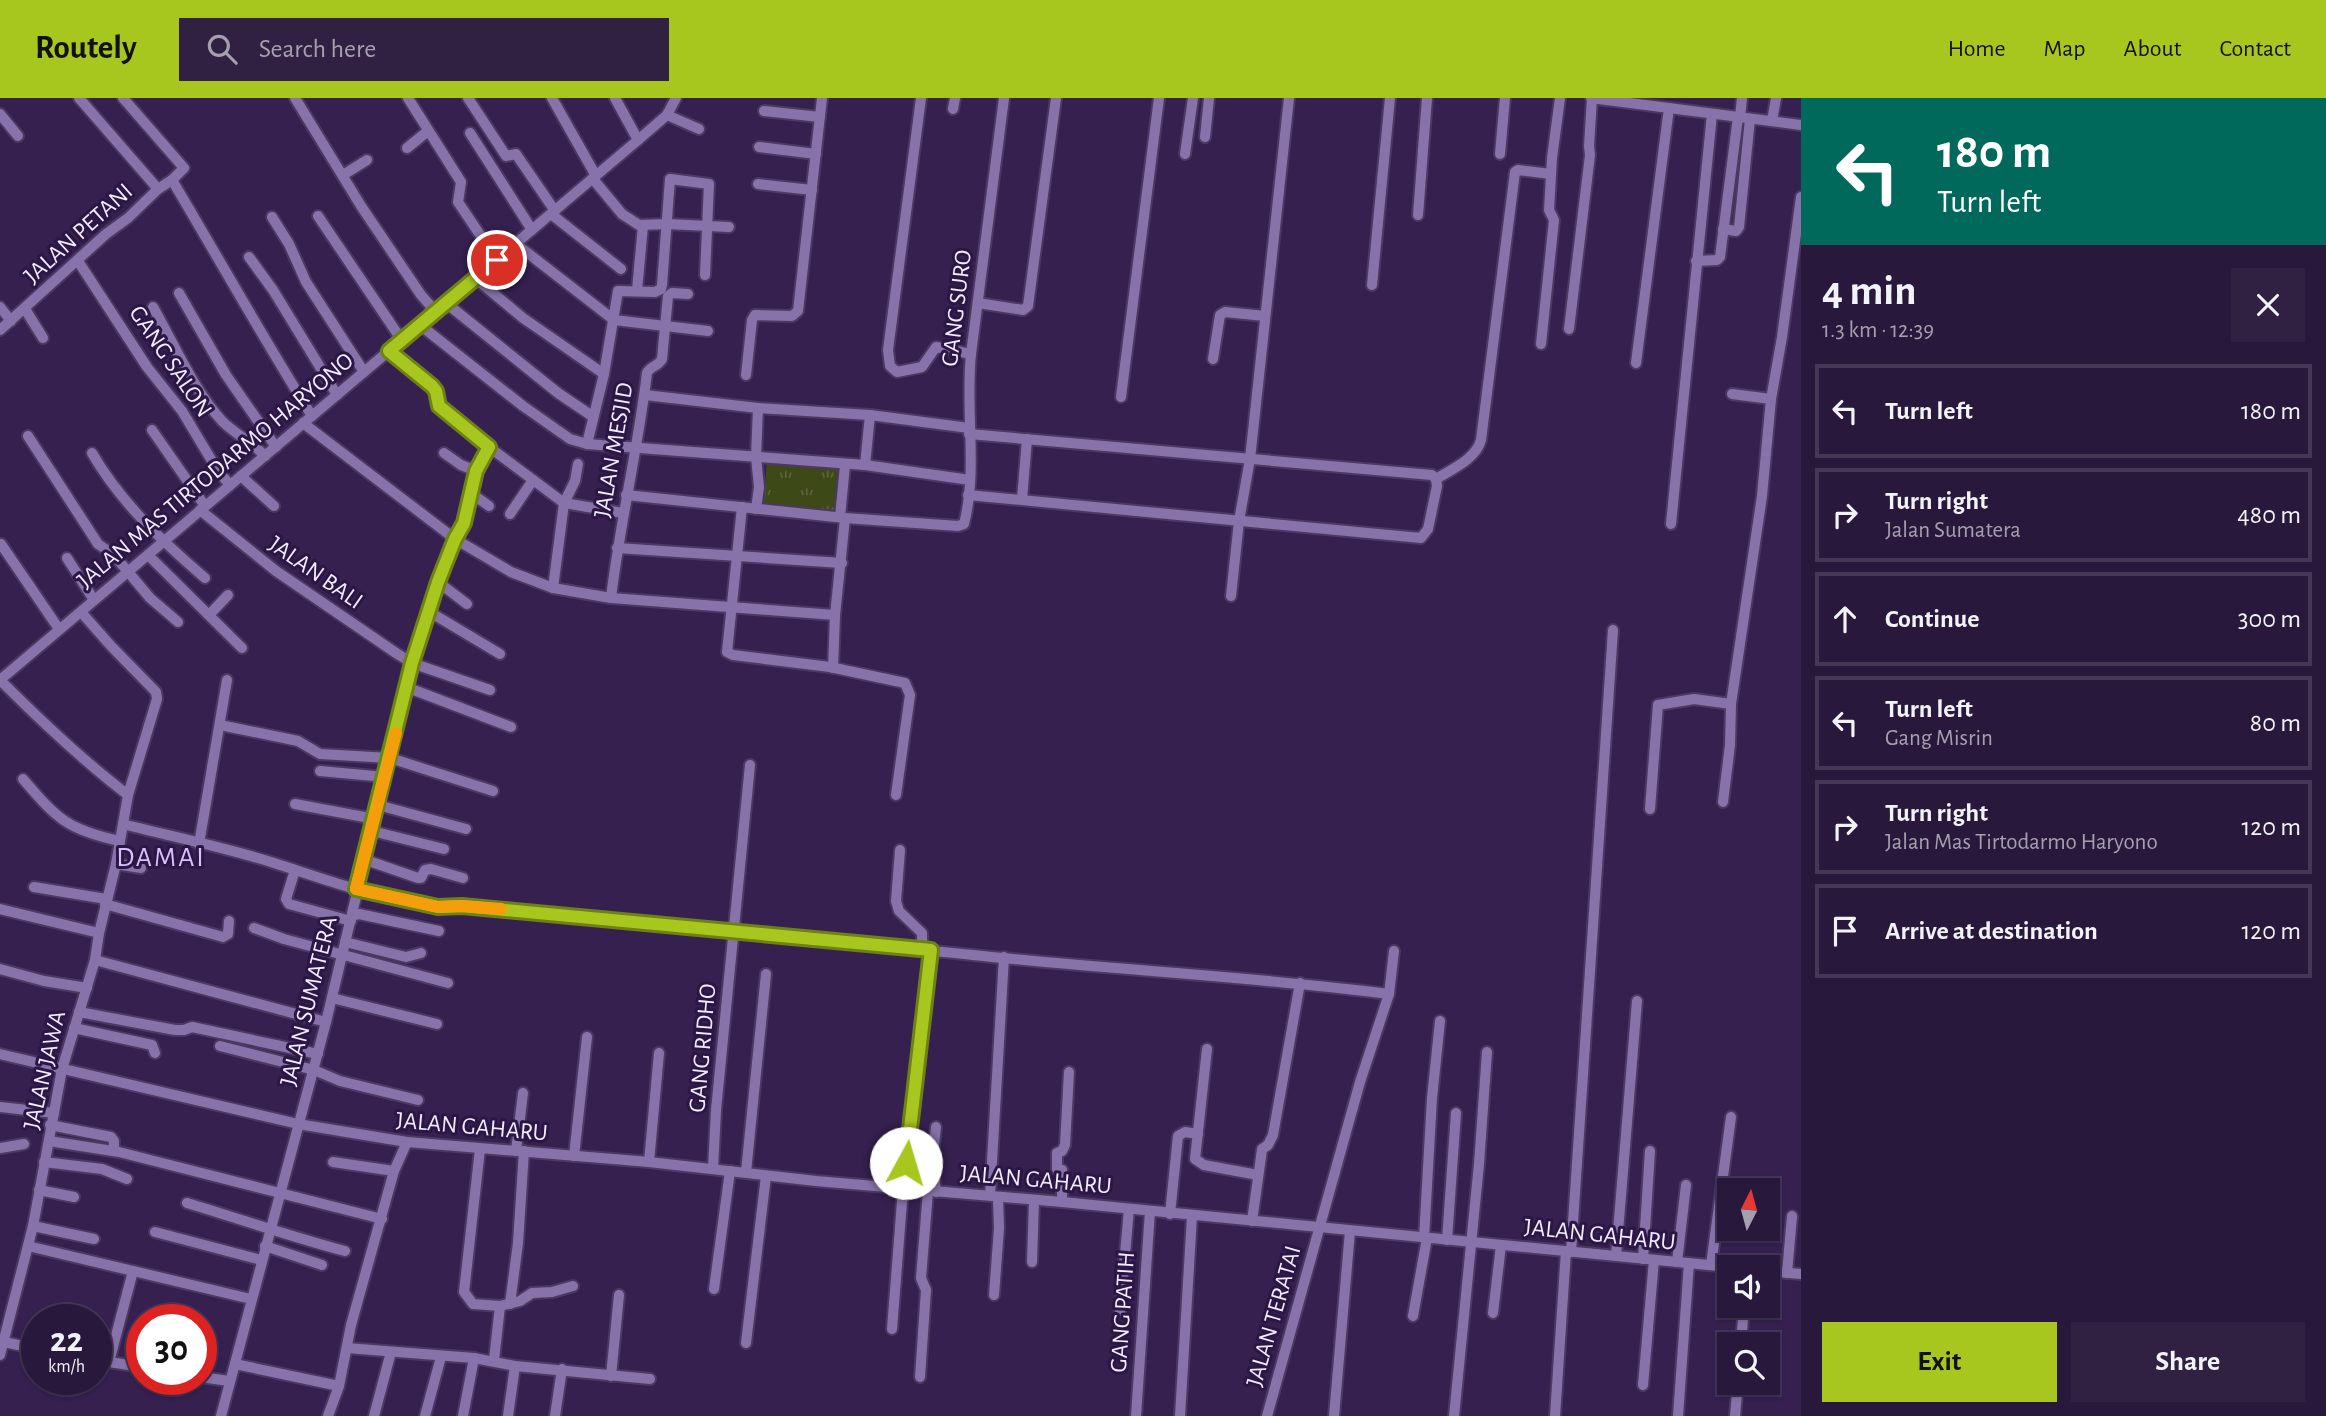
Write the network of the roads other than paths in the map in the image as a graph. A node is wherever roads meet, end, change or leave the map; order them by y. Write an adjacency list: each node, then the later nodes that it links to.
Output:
1 (79, 98): 51 (street)
2 (123, 98): 49 (street, JALAN PETANI)
3 (295, 98): 47 (street)
4 (408, 98): 35 (street)
5 (468, 98): 54 (street)
6 (552, 98): 48 (street)
7 (615, 98): 39 (street)
8 (676, 98): 29 (street, JALAN MAS TIRTODARMO HARYONO)
9 (822, 98): 30 (street)
10 (921, 98): 93 (street)
11 (1004, 98): 76 (street, GANG SURO)
12 (1056, 98): 76 (street)
13 (1159, 98): 102 (street)
14 (1193, 98): 43 (street)
15 (1209, 98): 38 (street)
16 (1289, 98): 81 (street)
17 (1390, 98): 71 (street)
18 (1427, 98): 55 (street)
19 (1505, 98): 44 (street)
20 (1560, 98): 46 (street)
21 (1592, 98): 24 (street); 86 (street)
22 (1742, 98): 31 (street)
23 (1776, 98): 32 (street)
24 (1624, 100): 25 (street)
25 (1669, 108): 28 (street); 95 (street)
26 (764, 111): 30 (street)
27 (0, 114): 37 (street)
28 (1712, 114): 31 (street); 67 (street)
29 (667, 115): 34 (street); 39 (street, JALAN MAS TIRTODARMO HARYONO)
30 (820, 117): 42 (street)
31 (1743, 118): 32 (street); 67 (street)
32 (1772, 121): 33 (street)
33 (1801, 125)
34 (699, 129)
35 (428, 131): 41 (street); 65 (street)
36 (470, 133): 62 (street)
37 (18, 136)
38 (1205, 137)
39 (638, 141): 48 (street, JALAN MAS TIRTODARMO HARYONO)
40 (759, 147): 42 (street)
41 (407, 148)
42 (816, 154): 52 (street)
43 (1185, 154)
44 (1500, 154)
45 (367, 159): 47 (street)
46 (1551, 174): 91 (street); 126 (street)
47 (343, 175): 80 (street)
48 (594, 178): 54 (street, JALAN MAS TIRTODARMO HARYONO); 59 (street)
49 (172, 180): 51 (street, JALAN PETANI); 107 (street)
50 (758, 184): 52 (street)
51 (158, 189): 66 (street, JALAN PETANI)
52 (811, 190): 98 (street)
53 (1801, 197): 103 (street)
54 (553, 212): 62 (street, JALAN MAS TIRTODARMO HARYONO); 68 (street)
55 (1418, 215)
56 (318, 216): 90 (street)
57 (272, 217): 96 (street)
58 (667, 224): 59 (street); 60 (street); 60 (street); 72 (street)
59 (643, 226): 72 (street)
60 (709, 226): 61 (street); 69 (street)
61 (729, 227)
62 (532, 230): 63 (street, JALAN MAS TIRTODARMO HARYONO)
63 (516, 244): 65 (street, JALAN MAS TIRTODARMO HARYONO); 82 (street)
64 (250, 257): 100 (street)
65 (497, 260): 70 (street, JALAN MAS TIRTODARMO HARYONO)
66 (78, 261): 79 (street, JALAN PETANI); 129 (street, GANG SALON)
67 (1696, 261): 144 (street)
68 (621, 269)
69 (705, 275)
70 (475, 278): 75 (street, JALAN MAS TIRTODARMO HARYONO); 97 (street)
71 (1372, 285)
72 (637, 290): 82 (street)
73 (179, 293): 113 (street)
74 (688, 294): 85 (street, JALAN MESJID)
75 (446, 303): 80 (street, JALAN MAS TIRTODARMO HARYONO); 106 (street)
76 (978, 303): 93 (street, GANG SURO)
77 (0, 307): 83 (street)
78 (153, 307): 118 (street)
79 (25, 309): 83 (street, JALAN PETANI); 89 (street)
80 (436, 312): 84 (street, JALAN MAS TIRTODARMO HARYONO)
81 (1265, 316): 94 (street); 120 (street)
82 (614, 320): 85 (street); 97 (street)
83 (11, 321): 87 (street, JALAN PETANI)
84 (420, 325): 90 (street, JALAN MAS TIRTODARMO HARYONO); 112 (street)
85 (665, 327): 88 (street); 101 (street, JALAN MESJID)
86 (1569, 329)
87 (0, 330)
88 (708, 331)
89 (43, 338)
90 (401, 340): 92 (street, JALAN MAS TIRTODARMO HARYONO)
91 (1541, 344)
92 (389, 351): 96 (street, JALAN MAS TIRTODARMO HARYONO); 114 (street)
93 (971, 354): 109 (street, GANG SURO)
94 (1213, 359)
95 (1636, 363)
96 (364, 372): 100 (street, JALAN MAS TIRTODARMO HARYONO)
97 (604, 374): 106 (street)
98 (746, 375)
99 (1732, 394): 103 (street)
100 (337, 395): 107 (street, JALAN MAS TIRTODARMO HARYONO)
101 (645, 396): 104 (street); 115 (street, JALAN MESJID)
102 (1121, 397)
103 (1771, 399): 178 (street)
104 (758, 408): 105 (street); 119 (street)
105 (870, 415): 109 (street); 123 (street)
106 (592, 416): 112 (street)
107 (308, 419): 113 (street, JALAN MAS TIRTODARMO HARYONO); 145 (street)
108 (152, 430): 138 (street, JALAN BALI)
109 (969, 431): 111 (street); 128 (street, GANG SURO)
110 (28, 436): 153 (street)
111 (1027, 439): 120 (street); 133 (street)
112 (587, 444): 115 (street)
113 (276, 447): 118 (street, JALAN MAS TIRTODARMO HARYONO)
114 (489, 447): 124 (street, JALAN SUMATERA); 127 (street)
115 (636, 449): 119 (street); 131 (street, JALAN MESJID)
116 (92, 453): 146 (street)
117 (444, 453): 124 (street)
118 (265, 456): 125 (street, JALAN MAS TIRTODARMO HARYONO)
119 (756, 457): 122 (street); 139 (street)
120 (1250, 459): 126 (street); 143 (street)
121 (578, 464): 134 (street)
122 (845, 465): 123 (street); 142 (street)
123 (865, 465): 128 (street)
124 (476, 471): 130 (street, JALAN SUMATERA)
125 (241, 476): 129 (street, JALAN MAS TIRTODARMO HARYONO); 135 (street)
126 (1436, 479): 143 (street)
127 (533, 480): 134 (street); 141 (street)
128 (970, 480): 132 (street, GANG SURO)
129 (230, 485): 138 (street, JALAN MAS TIRTODARMO HARYONO)
130 (471, 493): 136 (street); 145 (street, JALAN SUMATERA)
131 (626, 495): 137 (street); 140 (street, JALAN MESJID)
132 (968, 495): 133 (street); 142 (street, GANG SURO)
133 (1022, 499): 143 (street)
134 (564, 503): 140 (street); 156 (street)
135 (274, 506)
136 (489, 506)
137 (742, 507): 139 (street); 150 (street)
138 (202, 508): 146 (street, JALAN MAS TIRTODARMO HARYONO); 172 (street, JALAN BALI)
139 (756, 509): 142 (street)
140 (623, 513): 148 (street, JALAN MESJID)
141 (510, 514)
142 (843, 517): 152 (street)
143 (1239, 521): 158 (street)
144 (1671, 524)
145 (455, 539): 155 (street, JALAN SUMATERA); 156 (street)
146 (163, 542): 149 (street, JALAN MAS TIRTODARMO HARYONO); 154 (street)
147 (1, 544): 168 (street)
148 (617, 548): 150 (street); 159 (street, JALAN MESJID)
149 (148, 555): 153 (street, JALAN MAS TIRTODARMO HARYONO); 165 (street)
150 (738, 556): 152 (street); 162 (street)
151 (67, 558): 160 (street)
152 (842, 563): 166 (street)
153 (129, 572): 160 (street, JALAN MAS TIRTODARMO HARYONO); 167 (street)
154 (205, 578)
155 (438, 582): 161 (street); 164 (street, JALAN SUMATERA)
156 (553, 589): 159 (street)
157 (228, 595): 165 (street)
158 (1231, 596)
159 (611, 598): 162 (street)
160 (94, 600): 163 (street, JALAN MAS TIRTODARMO HARYONO)
161 (467, 604)
162 (732, 606): 166 (street); 173 (street)
163 (80, 611): 168 (street, JALAN MAS TIRTODARMO HARYONO); 187 (street, JALAN JAWA)
164 (428, 611): 171 (street); 172 (street, JALAN SUMATERA)
165 (209, 615): 170 (street)
166 (835, 615): 173 (street)
167 (178, 622)
168 (59, 629): 174 (street, JALAN MAS TIRTODARMO HARYONO)
169 (1613, 630): 306 (street)
170 (242, 648)
171 (500, 654)
172 (412, 663): 176 (street, JALAN SUMATERA); 177 (street, JALAN BALI)
173 (833, 668): 188 (street)
174 (0, 680): 187 (street)
175 (228, 680): 179 (street)
176 (406, 687): 180 (street); 181 (street, JALAN SUMATERA)
177 (490, 690)
178 (1731, 704): 189 (street); 192 (street)
179 (220, 725): 181 (street); 197 (street)
180 (511, 727)
181 (390, 758): 184 (street, JALAN SUMATERA); 186 (street)
182 (750, 765): 213 (street, GANG RIDHO)
183 (320, 771): 184 (street)
184 (386, 778): 191 (street, JALAN SUMATERA)
185 (23, 779): 196 (street)
186 (493, 791)
187 (128, 795): 193 (street, JALAN JAWA)
188 (896, 795)
189 (1723, 802)
190 (295, 804): 194 (street)
191 (379, 805): 194 (street, JALAN SUMATERA); 195 (street)
192 (1650, 809)
193 (123, 824): 196 (street, JALAN JAWA); 197 (street)
194 (373, 825): 198 (street); 200 (street, JALAN SUMATERA)
195 (466, 828)
196 (120, 841): 201 (street, JALAN JAWA)
197 (199, 844): 203 (street)
198 (444, 849)
199 (900, 850): 216 (street)
200 (363, 859): 204 (street); 206 (street, JALAN SUMATERA)
201 (116, 864): 202 (street); 207 (street, JALAN JAWA)
202 (141, 868)
203 (295, 870): 206 (street); 209 (street)
204 (463, 878)
205 (34, 887): 207 (street)
206 (356, 889): 209 (street, JALAN SUMATERA); 213 (street)
207 (106, 901): 210 (street); 214 (street, JALAN JAWA)
208 (0, 909): 214 (street)
209 (351, 918): 212 (street); 215 (street, JALAN SUMATERA)
210 (229, 921)
211 (254, 928): 219 (street)
212 (439, 931)
213 (734, 931): 216 (street); 269 (street, GANG RIDHO)
214 (99, 933): 221 (street, JALAN JAWA)
215 (345, 942): 218 (street); 219 (street, JALAN SUMATERA)
216 (926, 949): 220 (street); 277 (street)
217 (1394, 951): 227 (street, JALAN TERATAI)
218 (421, 953)
219 (342, 954): 224 (street); 228 (street, JALAN SUMATERA)
220 (1004, 957): 225 (street); 282 (street)
221 (95, 960): 226 (street, JALAN JAWA); 232 (street)
222 (0, 969): 226 (street)
223 (766, 974): 272 (street)
224 (448, 982)
225 (1300, 983): 227 (street); 273 (street)
226 (87, 988): 230 (street, JALAN JAWA)
227 (1389, 994): 295 (street, JALAN TERATAI)
228 (332, 998): 232 (street, JALAN SUMATERA); 233 (street)
229 (1637, 1000): 307 (street)
230 (79, 1012): 234 (street, JALAN JAWA); 240 (street)
231 (1440, 1021): 298 (street)
232 (326, 1022): 240 (street, JALAN SUMATERA)
233 (438, 1024)
234 (74, 1028): 239 (street); 243 (street, JALAN JAWA)
235 (587, 1037): 264 (street)
236 (220, 1046): 244 (street)
237 (1207, 1049): 254 (street)
238 (1487, 1052): 301 (street)
239 (155, 1053)
240 (318, 1054): 244 (street, JALAN SUMATERA)
241 (659, 1054): 267 (street)
242 (0, 1055): 243 (street, JALAN GAHARU)
243 (62, 1069): 251 (street, JALAN JAWA); 252 (street, JALAN GAHARU)
244 (314, 1070): 247 (street); 252 (street, JALAN SUMATERA)
245 (1069, 1072): 284 (street)
246 (523, 1093): 262 (street)
247 (418, 1100)
248 (0, 1107): 251 (street)
249 (1456, 1112): 300 (street)
250 (1731, 1117): 313 (street)
251 (52, 1119): 255 (street, JALAN JAWA); 261 (street)
252 (298, 1124): 256 (street, JALAN GAHARU); 280 (street, JALAN SUMATERA)
253 (936, 1127): 279 (street)
254 (1198, 1134): 273 (street); 288 (street)
255 (49, 1142): 258 (street); 265 (street, JALAN JAWA)
256 (407, 1142): 260 (street, JALAN GAHARU); 270 (street)
257 (24, 1144): 259 (street)
258 (88, 1147): 261 (street); 268 (street)
259 (0, 1148)
260 (480, 1150): 262 (street, JALAN GAHARU); 324 (street)
261 (114, 1151): 280 (street)
262 (520, 1151): 264 (street, JALAN GAHARU); 324 (street)
263 (1650, 1151): 308 (street)
264 (574, 1156): 267 (street, JALAN GAHARU)
265 (44, 1162): 268 (street); 278 (street, JALAN JAWA)
266 (333, 1162): 270 (street)
267 (649, 1162): 269 (street, JALAN GAHARU)
268 (84, 1167): 275 (street)
269 (713, 1169): 271 (street, JALAN GAHARU)
270 (394, 1171): 291 (street)
271 (730, 1171): 272 (street, JALAN GAHARU); 320 (street)
272 (746, 1172): 274 (street, JALAN GAHARU)
273 (1258, 1175): 292 (street)
274 (766, 1176): 277 (street, JALAN GAHARU); 330 (street)
275 (127, 1179)
276 (1686, 1185): 311 (street)
277 (903, 1189): 279 (street, JALAN GAHARU); 328 (street)
278 (39, 1190): 281 (street); 293 (street, JALAN JAWA)
279 (932, 1191): 282 (street, JALAN GAHARU); 343 (street)
280 (280, 1194): 291 (street); 294 (street, JALAN SUMATERA)
281 (74, 1197)
282 (994, 1197): 283 (street, JALAN GAHARU); 322 (street)
283 (1034, 1201): 284 (street, JALAN GAHARU); 310 (street)
284 (1062, 1202): 286 (street, JALAN GAHARU)
285 (187, 1203): 294 (street)
286 (1129, 1209): 287 (street, JALAN GAHARU); 325 (street)
287 (1150, 1211): 288 (street, JALAN GAHARU); 357 (street, GANG PATIH)
288 (1170, 1213): 289 (street, JALAN GAHARU)
289 (1192, 1216): 292 (street, JALAN GAHARU); 358 (street)
290 (1792, 1216): 317 (street)
291 (382, 1219): 333 (street)
292 (1252, 1221): 295 (street, JALAN GAHARU)
293 (33, 1226): 299 (street); 303 (street, JALAN JAWA)
294 (270, 1227): 304 (street, JALAN SUMATERA); 305 (street)
295 (1320, 1228): 296 (street, JALAN GAHARU); 359 (street, JALAN TERATAI)
296 (1350, 1231): 298 (street, JALAN GAHARU); 360 (street)
297 (155, 1232): 309 (street)
298 (1425, 1238): 300 (street, JALAN GAHARU); 327 (street)
299 (94, 1239)
300 (1447, 1240): 301 (street, JALAN GAHARU)
301 (1471, 1242): 302 (street, JALAN GAHARU); 361 (street)
302 (1501, 1245): 306 (street, JALAN GAHARU); 326 (street)
303 (28, 1246): 315 (street); 329 (street, JALAN JAWA)
304 (265, 1246): 309 (street, JALAN SUMATERA); 312 (street)
305 (345, 1251)
306 (1568, 1251): 307 (street, JALAN GAHARU); 362 (street)
307 (1616, 1256): 308 (street, JALAN GAHARU)
308 (1649, 1259): 311 (street, JALAN GAHARU); 347 (street)
309 (261, 1260): 323 (street, JALAN SUMATERA)
310 (1032, 1262)
311 (1683, 1263): 313 (street, JALAN GAHARU); 363 (street)
312 (323, 1265)
313 (1712, 1265): 314 (street, JALAN GAHARU)
314 (1717, 1266)
315 (132, 1271): 323 (street); 332 (street)
316 (1780, 1272): 317 (street)
317 (1787, 1273): 318 (street)
318 (1801, 1274)
319 (573, 1286): 324 (street)
320 (714, 1289)
321 (619, 1295): 342 (street)
322 (994, 1295)
323 (251, 1299): 339 (street, JALAN SUMATERA)
324 (505, 1305): 338 (street)
325 (1120, 1311)
326 (1493, 1313)
327 (1413, 1316)
328 (892, 1329)
329 (4, 1342): 331 (street); 335 (street, JALAN JAWA)
330 (746, 1343)
331 (21, 1346)
332 (112, 1347)
333 (347, 1348): 334 (street); 348 (street)
334 (391, 1352): 336 (street); 352 (street)
335 (0, 1355)
336 (441, 1357): 337 (street); 353 (street)
337 (474, 1358): 338 (street); 354 (street)
338 (494, 1360): 340 (street)
339 (235, 1364): 346 (street, JALAN SUMATERA); 348 (street)
340 (515, 1366): 341 (street); 355 (street)
341 (562, 1369): 342 (street); 356 (street)
342 (611, 1376): 345 (street)
343 (920, 1377)
344 (217, 1379): 346 (street)
345 (650, 1379)
346 (229, 1381): 350 (street, JALAN SUMATERA)
347 (1643, 1385)
348 (338, 1386): 351 (street)
349 (1737, 1395): 364 (street)
350 (221, 1416)
351 (328, 1416)
352 (374, 1416)
353 (425, 1416)
354 (463, 1416)
355 (508, 1416)
356 (555, 1416)
357 (1136, 1416)
358 (1180, 1416)
359 (1267, 1416)
360 (1334, 1416)
361 (1454, 1416)
362 (1556, 1416)
363 (1678, 1416)
364 (1735, 1416)

